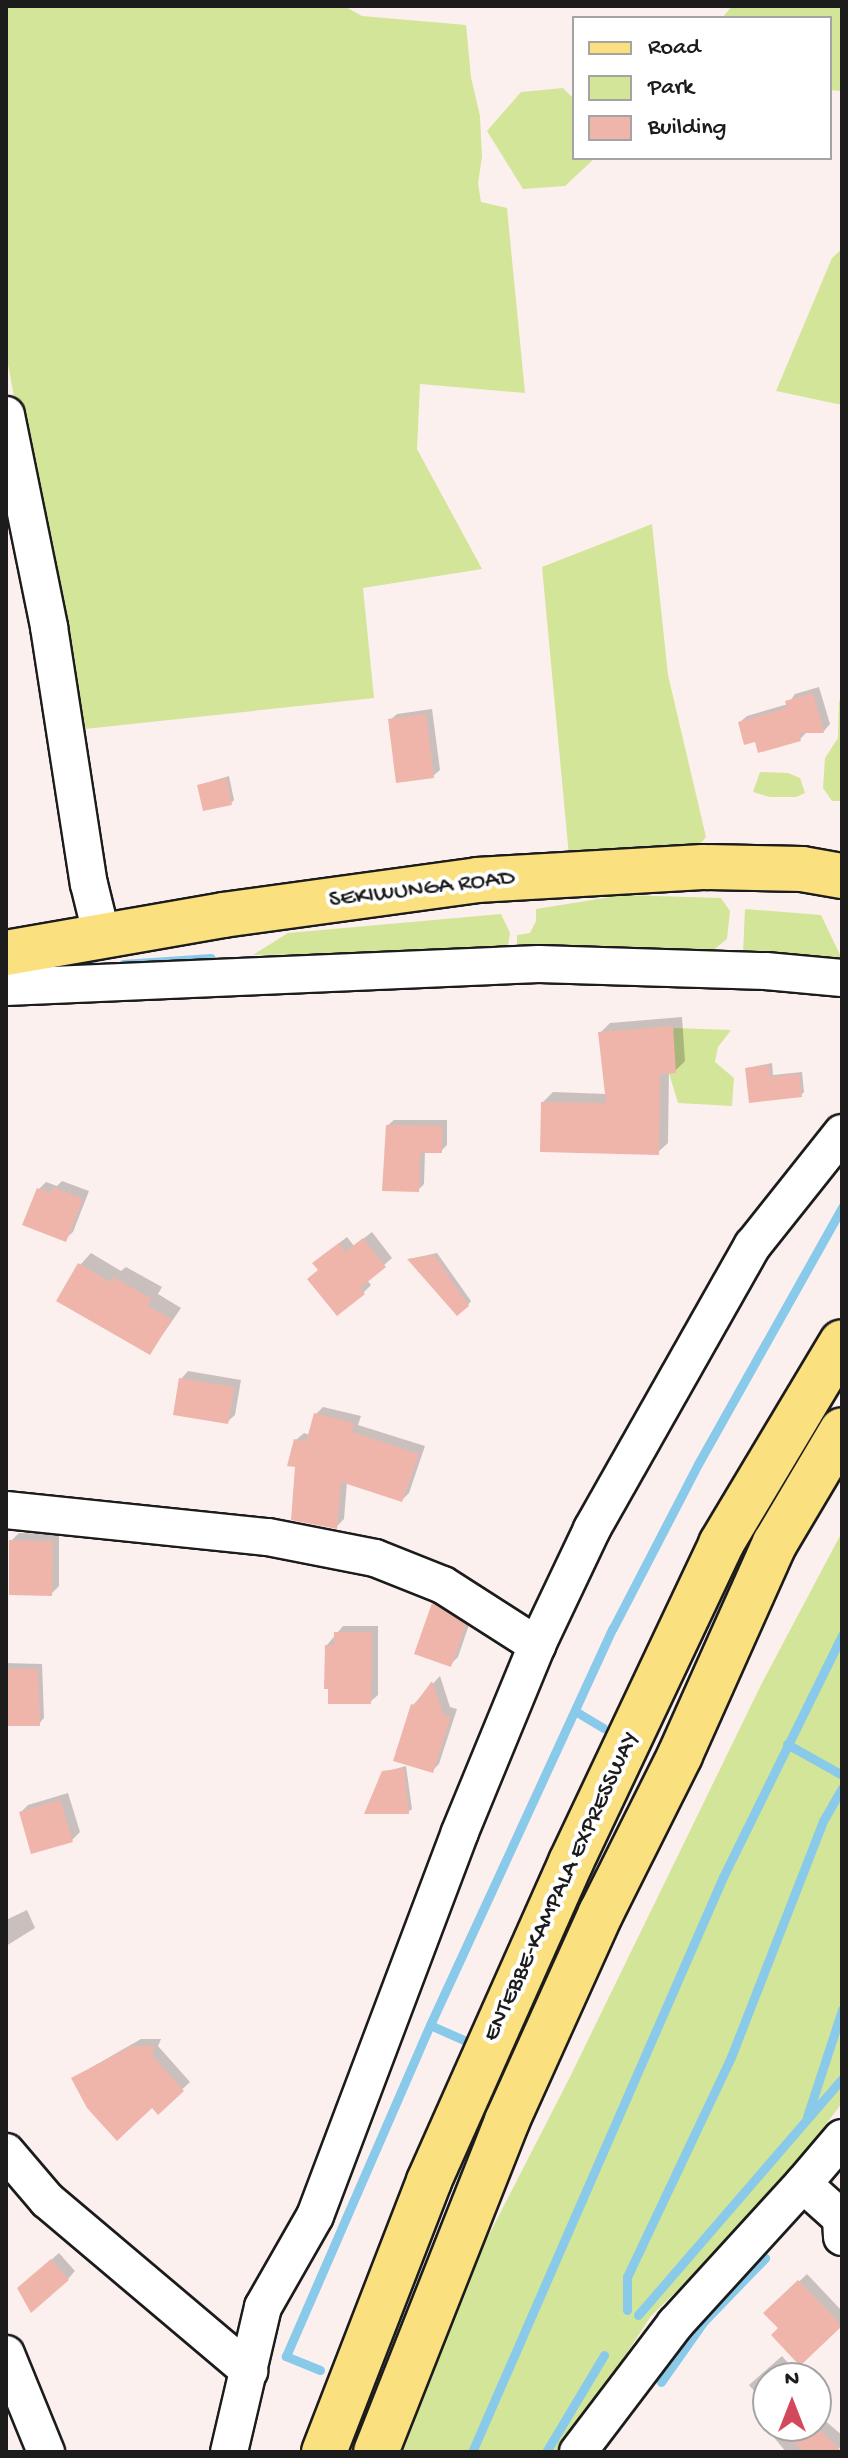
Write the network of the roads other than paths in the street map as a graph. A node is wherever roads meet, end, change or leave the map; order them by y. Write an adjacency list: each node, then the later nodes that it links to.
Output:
1 (6, 415): 3 (street)
2 (842, 876): 3 (main road, SEKIWUNGA ROAD)
3 (102, 937): 4 (main road, SEKIWUNGA ROAD)
4 (6, 953)
5 (842, 978): 6 (street)
6 (6, 987)
7 (842, 1133): 11 (street)
8 (842, 1342): 20 (main road, ENTEBBE-KAMPALA EXPRESSWAY)
9 (842, 1430): 21 (main road, ENTEBBE-KAMPALA EXPRESSWAY)
10 (6, 1510): 11 (street)
11 (537, 1645): 17 (street)
12 (842, 2138): 14 (street)
13 (6, 2152): 17 (street)
14 (803, 2184): 15 (street); 22 (street)
15 (842, 2237)
16 (6, 2354): 18 (street)
17 (249, 2371): 19 (street)
18 (46, 2452)
19 (229, 2452)
20 (324, 2452)
21 (376, 2452)
22 (578, 2452)

